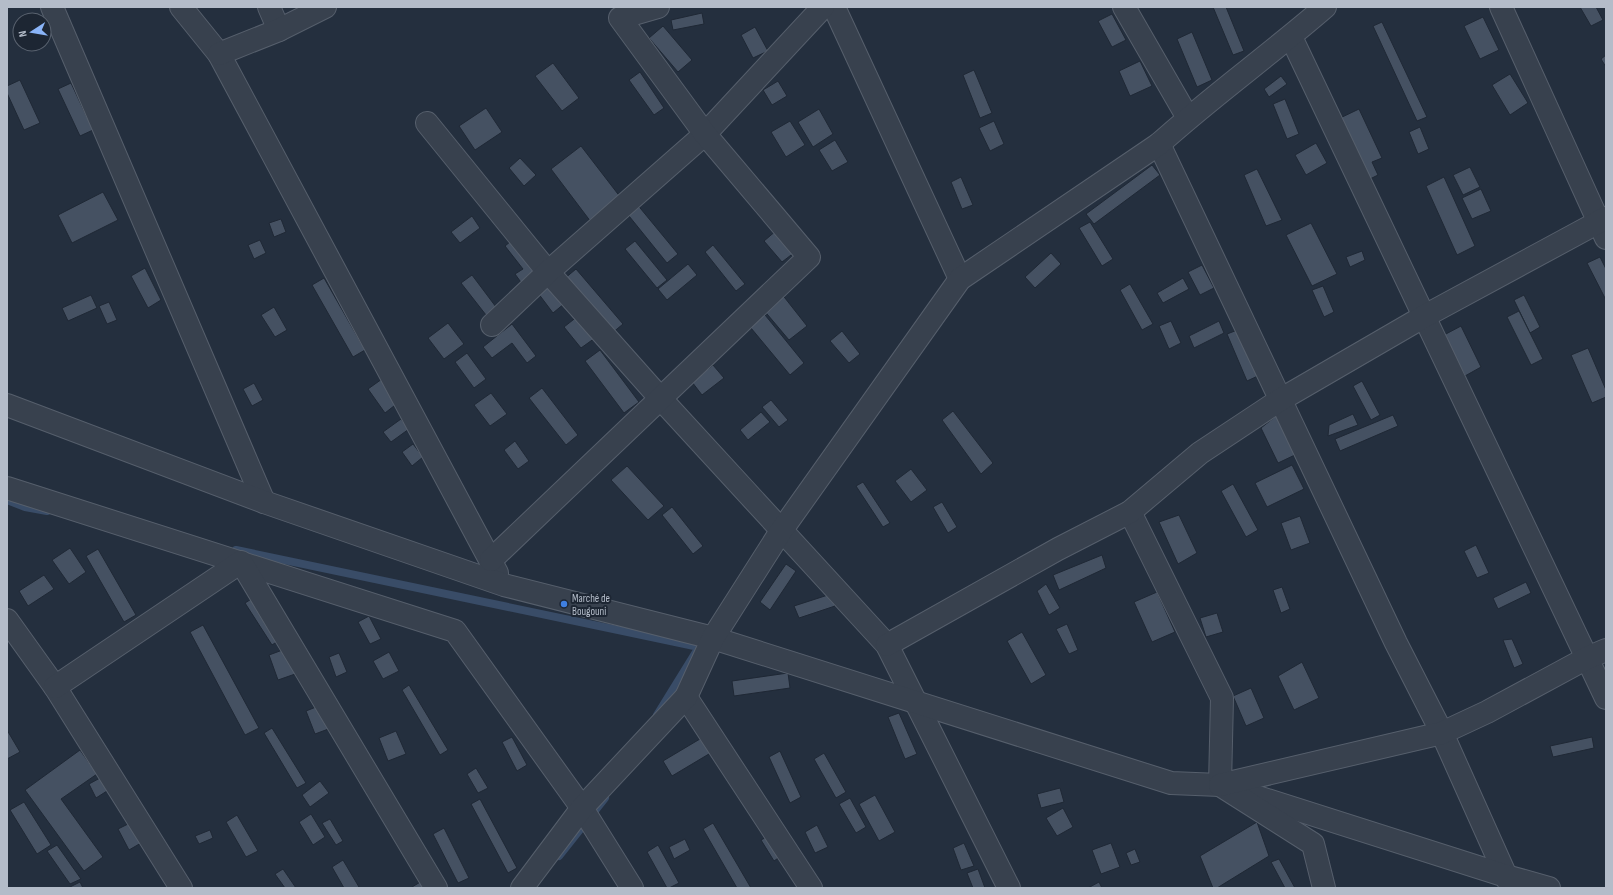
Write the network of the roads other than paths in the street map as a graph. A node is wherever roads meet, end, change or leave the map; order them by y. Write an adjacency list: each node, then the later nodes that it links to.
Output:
1 (52, 7): 27 (street)
2 (181, 7): 13 (street)
3 (269, 7): 11 (street)
4 (325, 7): 11 (street)
5 (658, 7): 16 (street)
6 (823, 7): 16 (street)
7 (834, 7): 20 (street)
8 (1124, 7): 14 (street)
9 (1325, 7): 12 (street)
10 (1501, 7): 18 (street)
11 (279, 30): 13 (street)
12 (1291, 37): 14 (street); 21 (street)
13 (219, 54): 30 (street)
14 (1188, 118): 17 (street)
15 (427, 123): 19 (street)
16 (705, 134): 19 (street); 23 (street)
17 (1159, 144): 20 (street); 24 (street)
18 (1604, 226): 21 (street)
19 (548, 272): 22 (street); 23 (street)
20 (960, 280): 29 (street)
21 (1423, 317): 24 (street); 36 (street)
22 (492, 325)
23 (661, 399): 29 (street); 30 (street)
24 (1280, 400): 28 (street); 41 (street)
25 (7, 406): 27 (street)
26 (7, 488): 31 (street)
27 (264, 502): 32 (street)
28 (1130, 512): 35 (street); 42 (street)
29 (781, 531): 34 (street); 35 (street)
30 (490, 560): 32 (street)
31 (241, 562): 37 (street); 43 (street); 46 (street)
32 (504, 585): 34 (street)
33 (7, 620): 37 (street)
34 (713, 638): 38 (street); 40 (street)
35 (887, 645): 40 (street)
36 (1596, 654): 39 (street); 41 (street)
37 (55, 687): 45 (street)
38 (686, 697): 43 (street); 49 (street)
39 (1606, 698)
40 (916, 702): 42 (street); 50 (street)
41 (1442, 733): 42 (street); 44 (street)
42 (1220, 785): 44 (street); 51 (street)
43 (582, 808): 47 (street); 48 (street)
44 (1509, 882): 52 (street)
45 (181, 888)
46 (436, 888)
47 (522, 888)
48 (632, 888)
49 (811, 888)
50 (1009, 888)
51 (1324, 888)
52 (1549, 888)

